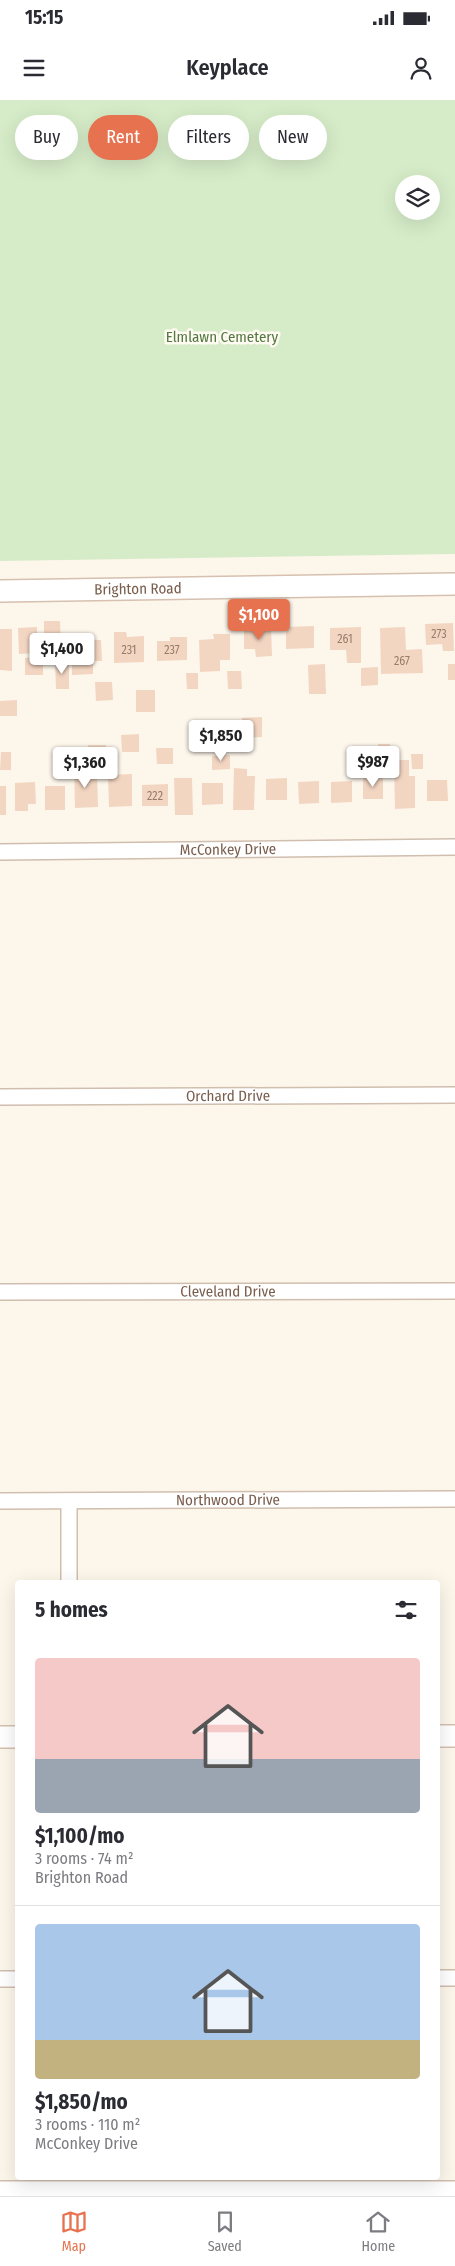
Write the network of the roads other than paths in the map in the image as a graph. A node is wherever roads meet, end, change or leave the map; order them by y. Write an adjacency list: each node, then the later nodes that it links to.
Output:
1 (455, 584): 2 (street, Brighton Road)
2 (0, 591)
3 (455, 847): 4 (street, McConkey Drive)
4 (0, 852)
5 (455, 1095): 6 (street, Orchard Drive)
6 (0, 1097)
7 (455, 1291): 8 (street, Cleveland Drive)
8 (0, 1292)
9 (455, 1499): 11 (street, Northwood Drive)
10 (0, 1501): 11 (street, Northwood Drive)
11 (69, 1501): 12 (street)
12 (69, 1580)
13 (440, 1736): 14 (street)
14 (455, 1736)
15 (0, 1737): 16 (street)
16 (15, 1737)
17 (440, 1978): 18 (street)
18 (455, 1978)
19 (0, 1979): 20 (street)
20 (15, 1979)
21 (0, 2189): 22 (street)
22 (455, 2189)

